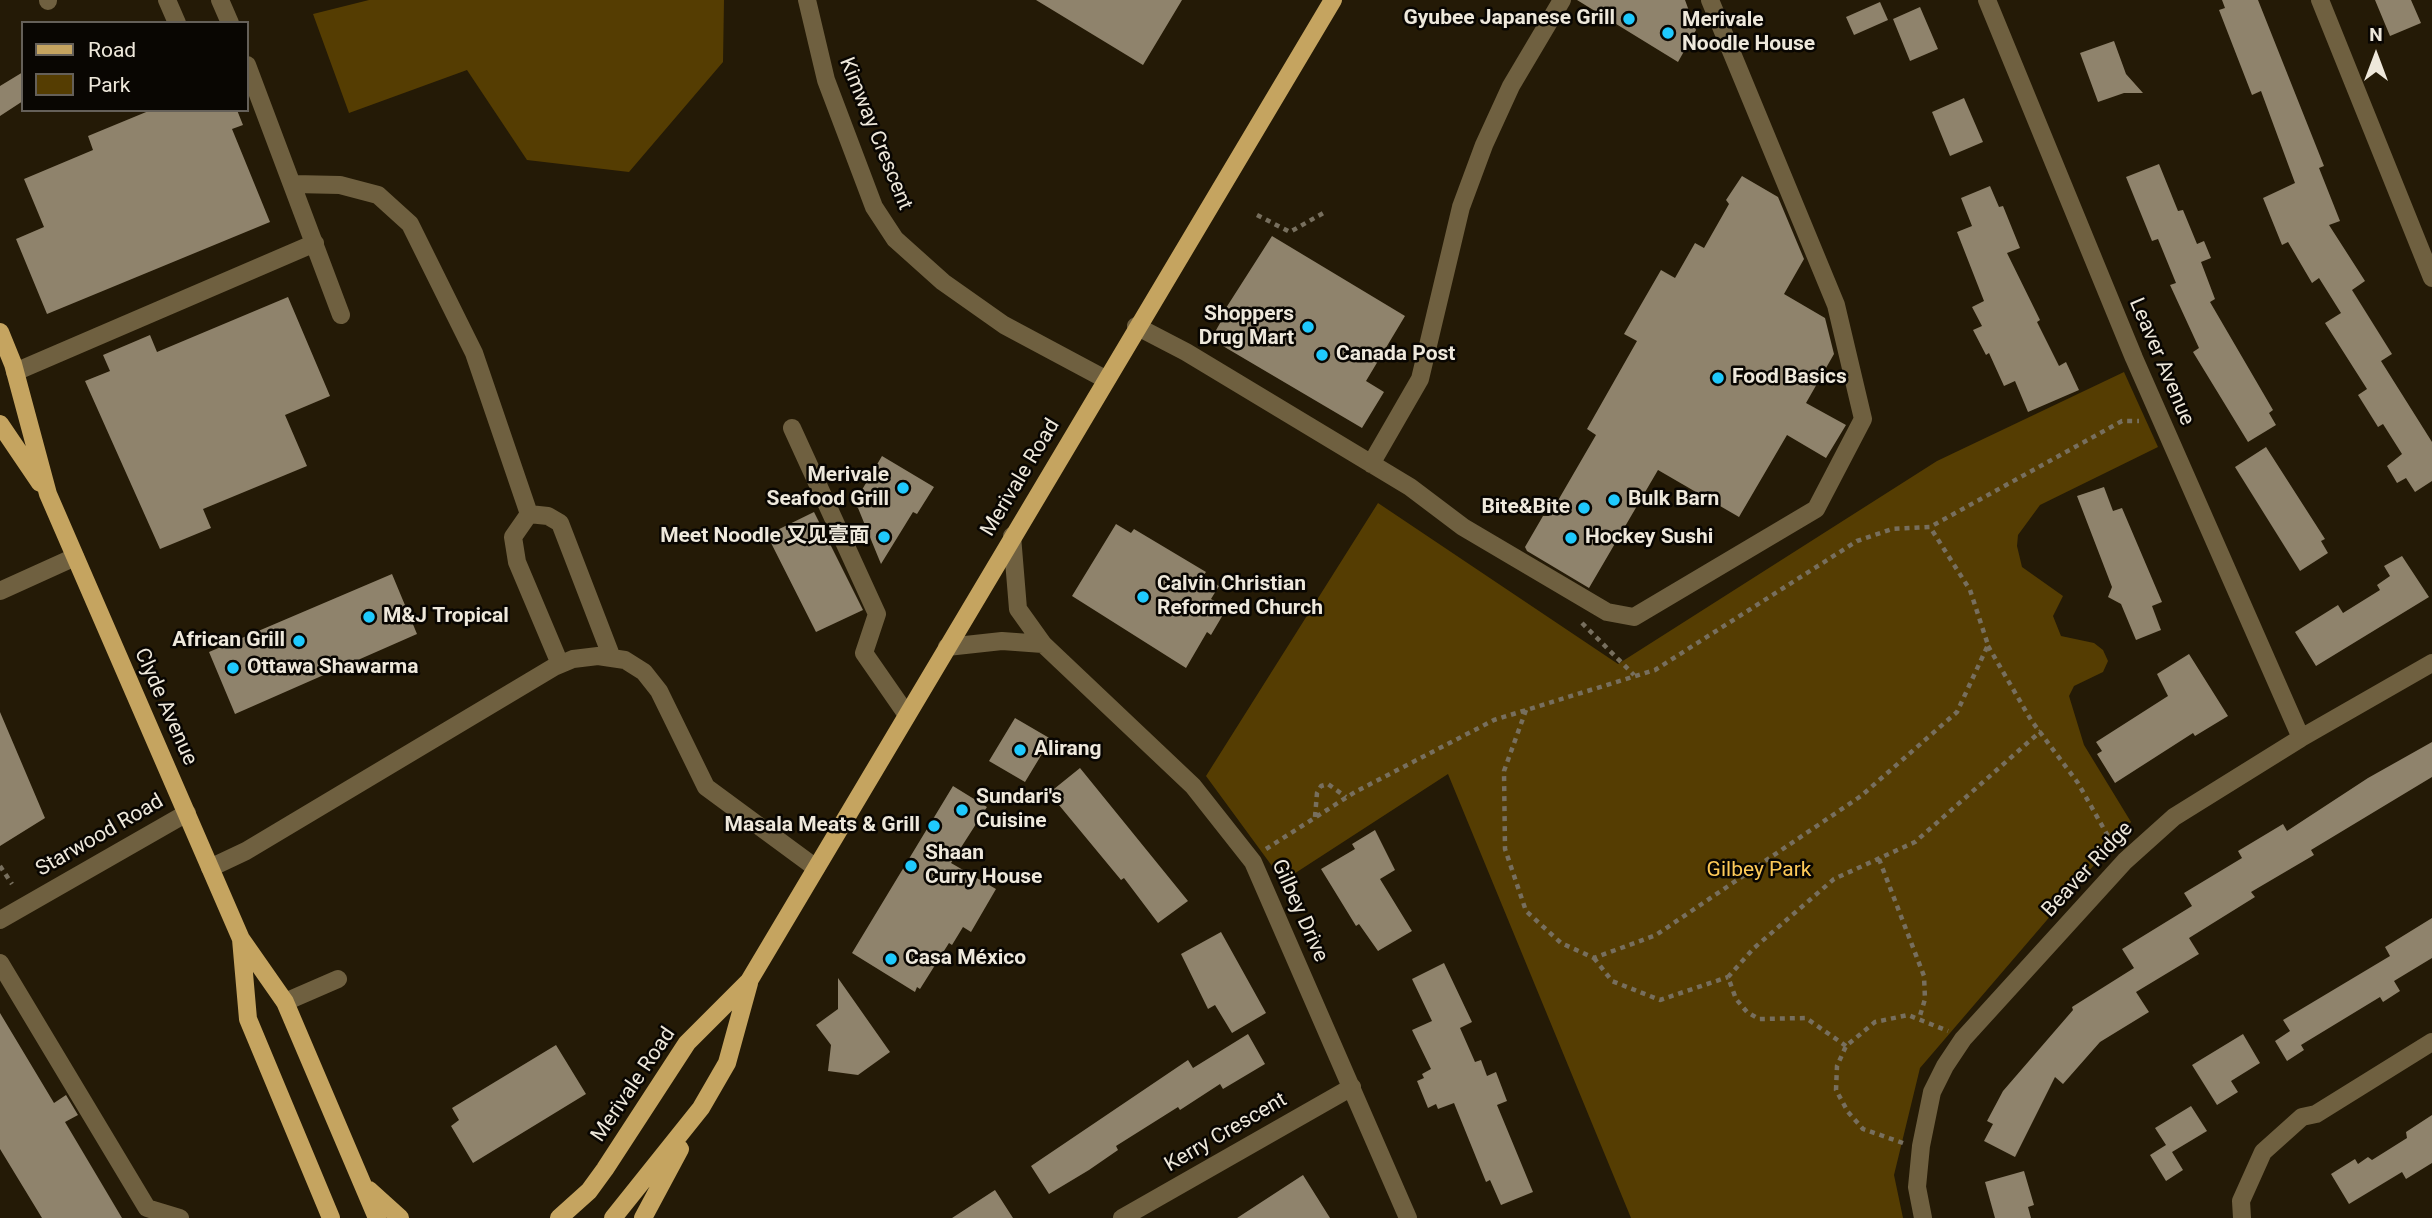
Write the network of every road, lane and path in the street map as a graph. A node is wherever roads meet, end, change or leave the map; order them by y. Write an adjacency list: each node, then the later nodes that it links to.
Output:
1 (167, 0): 9 (street)
2 (220, 0): 10 (street)
3 (807, 0): 21 (street, Kimway Crescent)
4 (1333, 0): 18 (main road, Merivale Road)
5 (1562, 0): 25 (street)
6 (1710, 0): 25 (street)
7 (1987, 0): 22 (street, Leaver Avenue)
8 (2320, 0): 16 (street)
9 (176, 21)
10 (229, 21)
11 (248, 68): 12 (street)
12 (294, 184): 15 (street); 27 (street)
13 (1325, 212): 14 (path)
14 (1257, 215)
15 (316, 243): 17 (street); 20 (street)
16 (2432, 278)
17 (341, 315)
18 (1136, 326): 21 (main road, Merivale Road); 25 (street)
19 (0, 332): 20 (main road, Clyde Avenue)
20 (15, 372): 26 (main road, Clyde Avenue)
21 (1105, 379): 29 (main road, Merivale Road)
22 (2161, 421): 28 (path); 43 (street, Leaver Avenue)
23 (0, 424): 26 (main road, Clyde Avenue)
24 (792, 428): 41 (street)
25 (1371, 464)
26 (48, 494): 30 (main road, Clyde Avenue)
27 (529, 514): 36 (street); 38 (street)
28 (1930, 527): 34 (path); 39 (path)
29 (1012, 536): 33 (street, Gilbey Drive); 35 (main road, Merivale Road)
30 (75, 558): 31 (street); 45 (main road, Clyde Avenue)
31 (0, 591)
32 (1579, 620): 39 (path)
33 (1043, 644): 35 (street); 47 (street, Gilbey Drive)
34 (1988, 645): 42 (path); 56 (path)
35 (947, 646): 41 (main road, Merivale Road)
36 (612, 658): 38 (street); 52 (street)
37 (2432, 663): 43 (street, Beaver Ridge)
38 (560, 664): 51 (street)
39 (1634, 675): 40 (path)
40 (1526, 709): 44 (path); 56 (path)
41 (907, 715): 52 (main road, Merivale Road)
42 (2041, 731): 48 (path); 49 (path)
43 (2301, 738): 49 (street, Beaver Ridge)
44 (1346, 797): 46 (path); 46 (path)
45 (187, 813): 51 (main road, Clyde Avenue); 54 (street, Starwood Road)
46 (1315, 817): 47 (path)
47 (1251, 859): 66 (street, Gilbey Drive)
48 (1879, 859): 58 (path); 62 (path)
49 (2125, 861): 63 (street, Beaver Ridge)
50 (0, 866): 53 (path)
51 (210, 868): 55 (main road, Clyde Avenue)
52 (816, 868): 60 (main road, Merivale Road)
53 (12, 884)
54 (0, 920)
55 (241, 939): 61 (main road, Clyde Avenue); 72 (main road, Clyde Avenue)
56 (1594, 958): 58 (path)
57 (0, 963): 71 (street)
58 (1728, 977): 65 (path)
59 (338, 979): 61 (street)
60 (749, 981): 67 (main road, Merivale Road); 70 (main road, Merivale Road)
61 (285, 1002): 69 (main road, Clyde Avenue)
62 (1919, 1019): 63 (path); 65 (path)
63 (1963, 1039): 68 (street, Beaver Ridge)
64 (2432, 1042): 80 (street)
65 (1846, 1046): 68 (path)
66 (1352, 1087): 77 (street, Kerry Crescent); 78 (street, Gilbey Drive)
67 (701, 1108): 75 (main road, Merivale Road); 76 (main road)
68 (1921, 1146): 79 (street, Beaver Ridge)
69 (362, 1182): 73 (main road, Clyde Avenue); 74 (main road)
70 (559, 1217)
71 (180, 1218)
72 (331, 1218)
73 (377, 1218)
74 (400, 1218)
75 (613, 1218)
76 (643, 1218)
77 (1122, 1218)
78 (1408, 1218)
79 (1923, 1218)
80 (2242, 1218)

